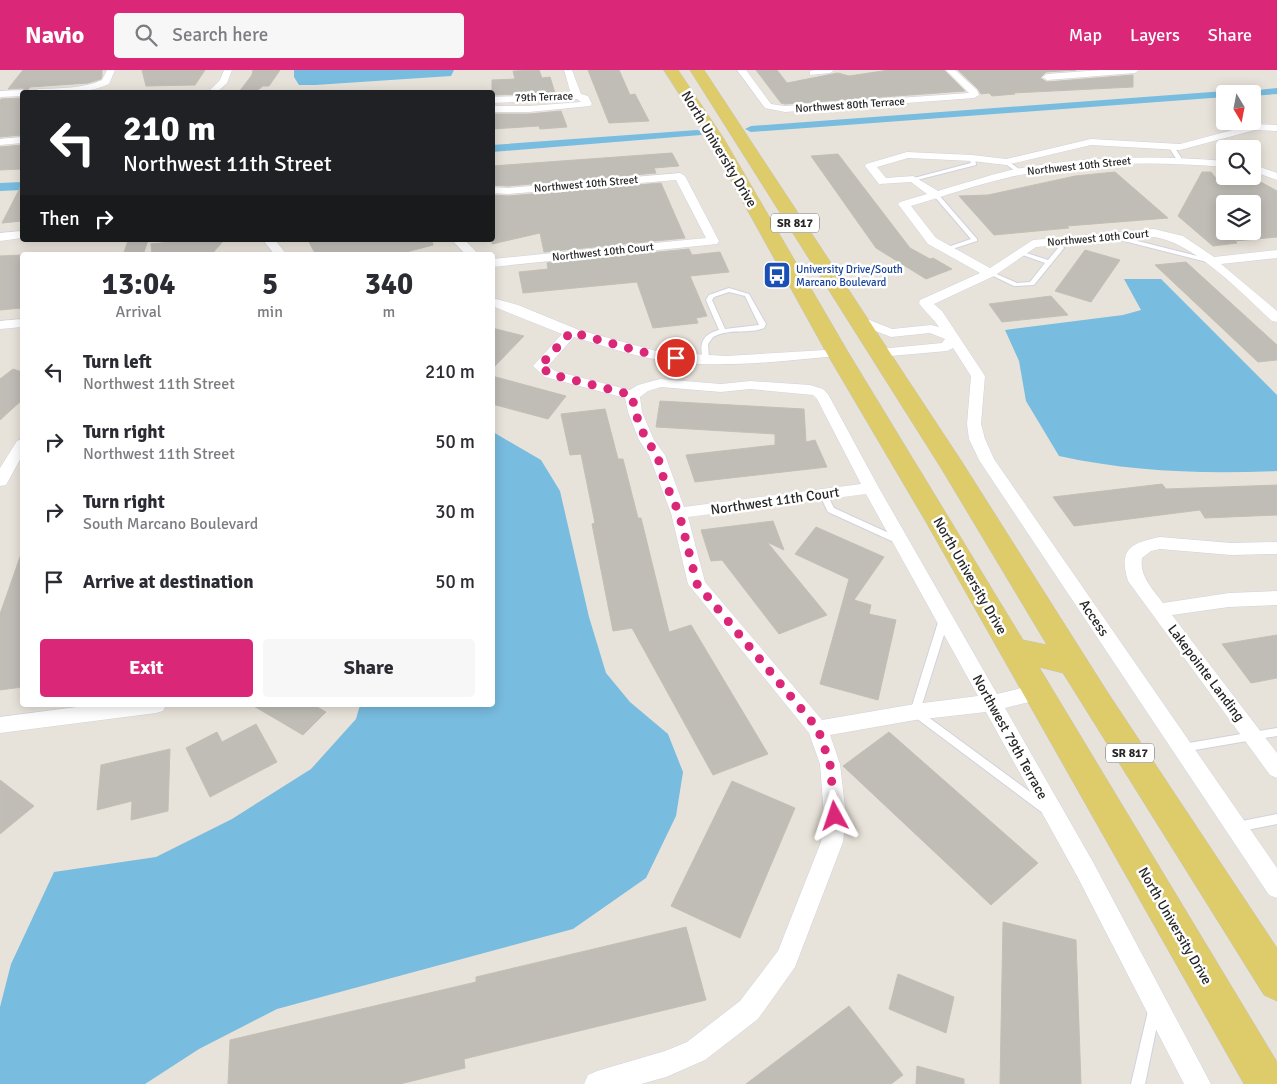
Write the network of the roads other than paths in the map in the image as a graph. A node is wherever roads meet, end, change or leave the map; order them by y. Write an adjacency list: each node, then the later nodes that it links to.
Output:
1 (111, 70): 13 (street)
2 (228, 70): 14 (street)
3 (568, 70): 18 (street, 79th Terrace)
4 (671, 70): 34 (main road, North University Drive / SR 817)
5 (696, 70): 53 (main road, North University Drive / SR 817)
6 (741, 70): 8 (street, Northwest 80th Terrace)
7 (830, 70): 10 (street)
8 (950, 70)
9 (1135, 70): 11 (street)
10 (813, 73)
11 (1043, 73): 12 (street)
12 (1058, 86)
13 (85, 90)
14 (214, 90)
15 (0, 94): 16 (street)
16 (20, 94)
17 (495, 100): 18 (street, 79th Terrace)
18 (520, 104): 19 (street, 79th Terrace)
19 (495, 108)
20 (1277, 128): 23 (street, Northwest 10th Street)
21 (20, 140): 22 (street)
22 (0, 142)
23 (1176, 146): 25 (lane); 26 (street, Northwest 10th Street)
24 (972, 158): 26 (street, Northwest 10th Street); 31 (lane); 31 (street, Northwest 10th Street)
25 (1179, 159): 27 (street, Northwest 10th Street); 29 (street, Northwest 10th Street)
26 (1006, 162): 29 (lane)
27 (1216, 163)
28 (1261, 171): 30 (street)
29 (1020, 172): 33 (street, Northwest 10th Street)
30 (1277, 177)
31 (913, 179): 33 (street)
32 (495, 190): 39 (street, Northwest 10th Street)
33 (936, 195): 41 (lane); 41 (street)
34 (769, 233): 59 (main road, North University Drive / SR 817); 60 (main road)
35 (20, 235): 36 (street)
36 (0, 237)
37 (271, 242): 42 (street)
38 (460, 242): 43 (street)
39 (713, 242): 48 (street, Northwest 10th Court)
40 (1056, 242): 44 (street, Northwest 10th Court); 46 (street, Northwest 10th Court); 47 (lane)
41 (947, 249): 49 (street)
42 (279, 252)
43 (470, 252)
44 (1020, 253): 47 (lane); 49 (street, Northwest 10th Court)
45 (1277, 254): 46 (street)
46 (1210, 261): 52 (street, Northwest 10th Court)
47 (1049, 262): 49 (lane)
48 (495, 263)
49 (990, 273): 50 (street, Northwest 10th Court)
50 (925, 302): 58 (street, Access)
51 (495, 303): 57 (street)
52 (1277, 318)
53 (857, 319): 58 (street); 60 (main road, North University Drive / SR 817)
54 (20, 324): 55 (street)
55 (0, 325)
56 (723, 331): 56 (lane); 61 (lane)
57 (571, 332): 61 (street); 62 (street)
58 (953, 337): 60 (street); 84 (street, Access)
59 (837, 352): 61 (street); 64 (main road); 74 (main road, North University Drive / SR 817)
60 (879, 354): 64 (main road, North University Drive / SR 817)
61 (706, 360)
62 (632, 395): 66 (street, Northwest 79th Terrace); 68 (street)
63 (20, 447): 65 (street)
64 (954, 468): 75 (main road, North University Drive / SR 817)
65 (0, 481)
66 (871, 488): 67 (street, Northwest 11th Court); 69 (street, Northwest 79th Terrace)
67 (823, 494): 68 (street, Northwest 11th Court); 69 (lane)
68 (679, 513): 81 (street)
69 (901, 542): 73 (street, Northwest 79th Terrace)
70 (1277, 548): 72 (street, Lakepointe Landing)
71 (1277, 598): 72 (street, Lakepointe Landing)
72 (1160, 610): 83 (street, Lakepointe Landing)
73 (944, 619): 77 (street, Northwest 79th Terrace); 79 (lane)
74 (1013, 649): 75 (main road); 76 (main road, North University Drive / SR 817)
75 (1072, 663): 90 (main road, North University Drive / SR 817)
76 (1038, 692): 77 (street); 95 (main road, North University Drive / SR 817)
77 (991, 703): 79 (street); 86 (street, Northwest 79th Terrace)
78 (140, 707): 80 (street)
79 (915, 712): 81 (street); 86 (lane)
80 (0, 725)
81 (818, 729): 92 (street)
82 (1277, 732): 83 (lane)
83 (1253, 735): 84 (lane, Lakepointe Landing); 85 (street, Lakepointe Landing)
84 (1183, 748): 88 (street, Access)
85 (1277, 769)
86 (1054, 816): 91 (street, Northwest 79th Terrace)
87 (1277, 819): 88 (lane)
88 (1237, 827): 89 (street, Access)
89 (1277, 886)
90 (1277, 982)
91 (1156, 1004): 93 (lane); 94 (street, Northwest 79th Terrace)
92 (597, 1084)
93 (1138, 1084)
94 (1198, 1084)
95 (1267, 1084)

